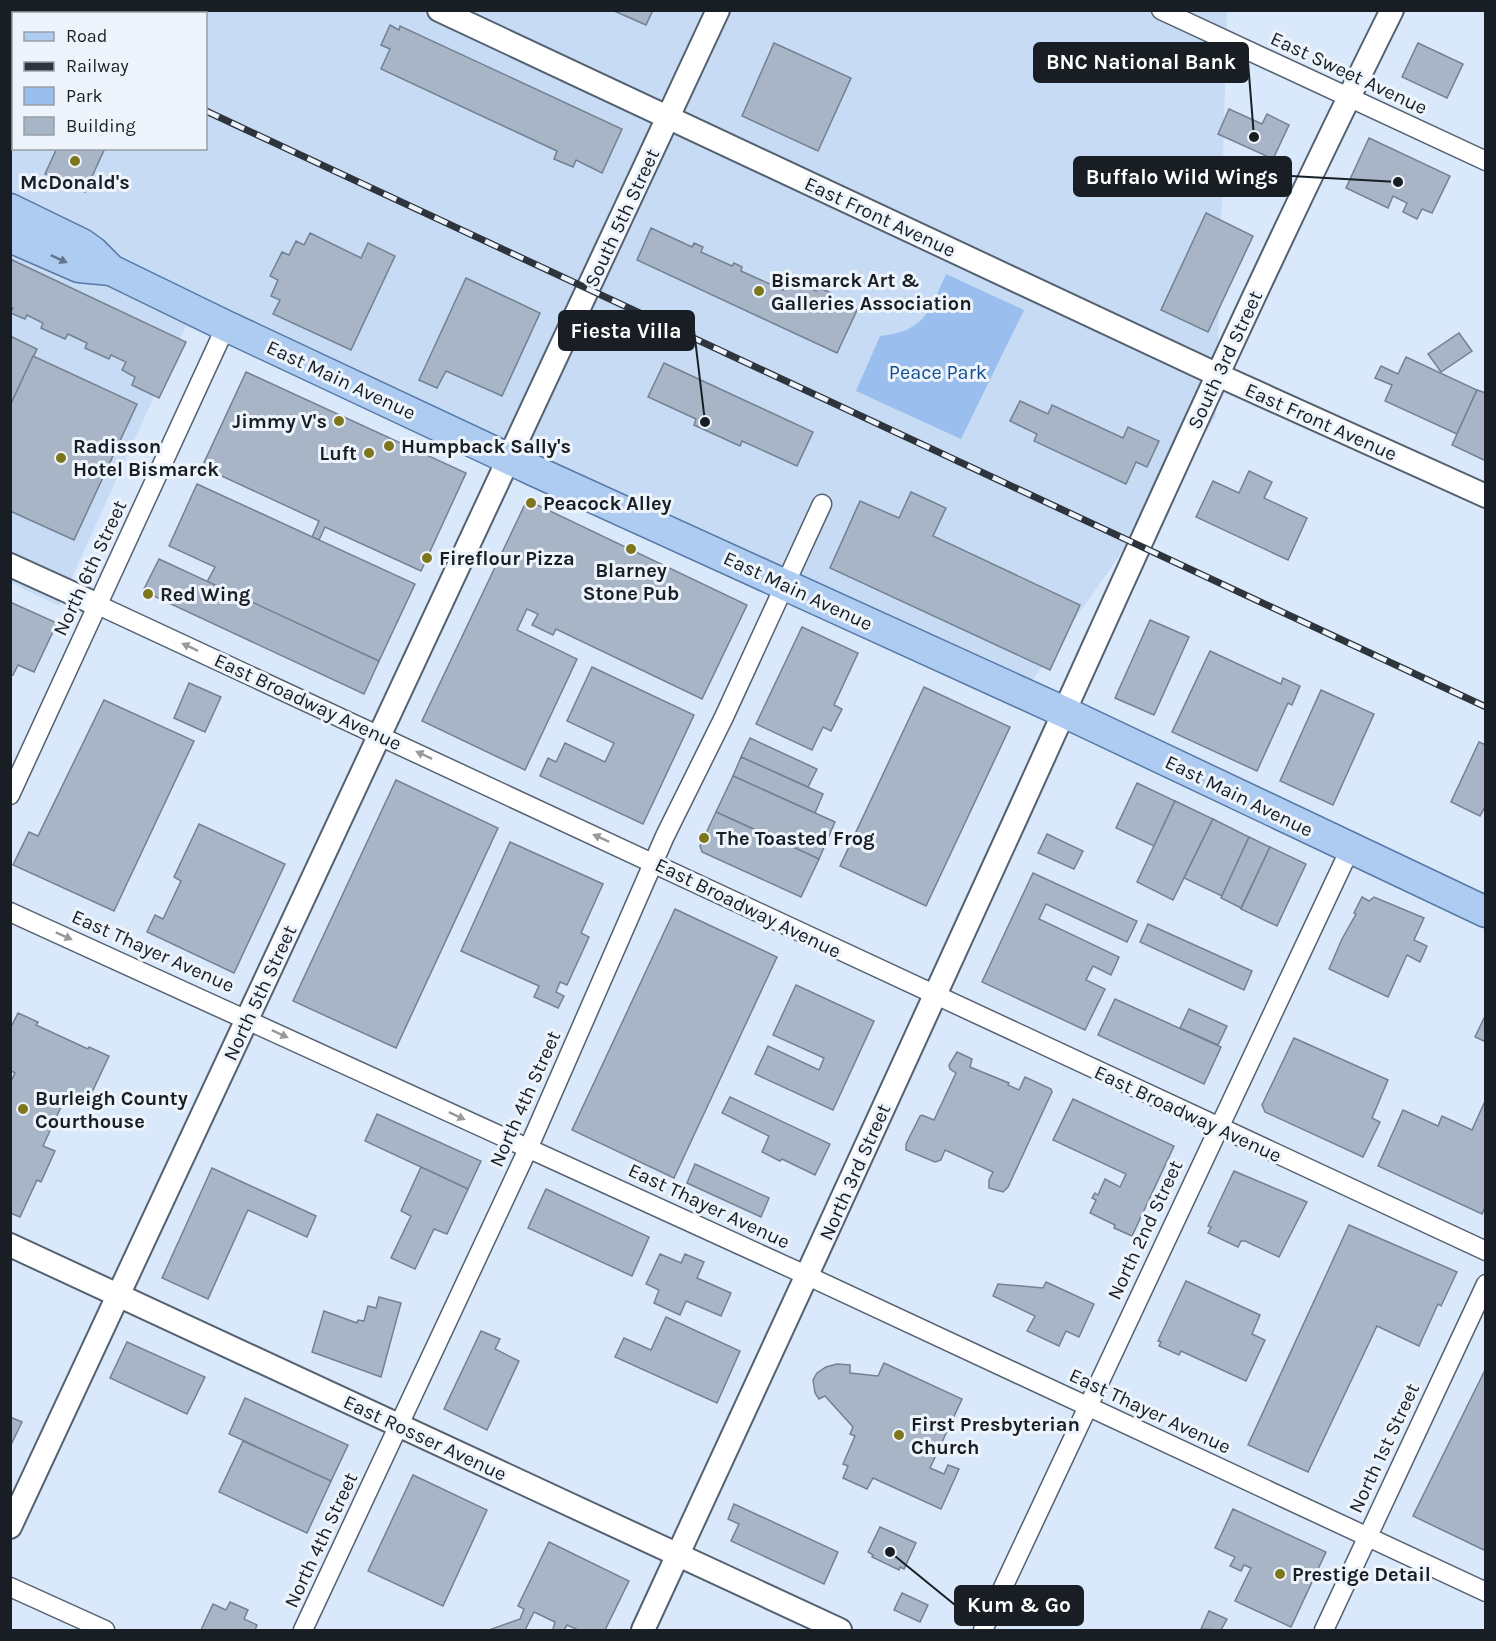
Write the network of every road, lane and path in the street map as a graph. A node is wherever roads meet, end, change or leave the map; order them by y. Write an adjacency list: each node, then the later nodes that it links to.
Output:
1 (439, 10): 6 (street, East Front Avenue)
2 (718, 10): 6 (street, South 5th Street)
3 (1161, 10): 5 (street, East Sweet Avenue)
4 (1392, 10): 5 (street, South 3rd Street)
5 (1349, 98): 7 (street, East Sweet Avenue); 12 (street, South 3rd Street)
6 (668, 118): 12 (street, East Front Avenue); 13 (street, South 5th Street)
7 (1485, 161)
8 (10, 209): 10 (main road, East Main Avenue)
9 (10, 237): 10 (main road, East Main Avenue, one-way to 10)
10 (111, 270): 11 (main road, East Main Avenue)
11 (226, 326): 13 (main road, East Main Avenue); 18 (street, North 6th Street)
12 (1218, 375): 14 (street, East Front Avenue); 19 (street, South 3rd Street)
13 (510, 458): 17 (main road, East Main Avenue); 20 (street, North 5th Street)
14 (1485, 496)
15 (822, 504): 17 (street, North 4th Street)
16 (10, 565): 18 (street, East Broadway Avenue)
17 (785, 584): 19 (main road, East Main Avenue); 23 (street, North 4th Street)
18 (98, 605): 20 (street, East Broadway Avenue, one-way to 18); 21 (street, North 6th Street)
19 (1064, 712): 22 (main road, East Main Avenue); 26 (street, North 3rd Street)
20 (380, 735): 23 (street, East Broadway Avenue, one-way to 20); 27 (street, North 5th Street)
21 (10, 795)
22 (1350, 849): 25 (main road, East Main Avenue); 28 (street, North 2nd Street)
23 (654, 862): 26 (street, East Broadway Avenue); 29 (street, North 4th Street)
24 (10, 912): 27 (street, East Thayer Avenue, one-way to 27)
25 (1485, 912)
26 (934, 995): 28 (street, East Broadway Avenue); 32 (street, North 3rd Street)
27 (249, 1019): 29 (street, East Thayer Avenue, one-way to 29); 34 (street, North 5th Street)
28 (1218, 1127): 31 (street, East Broadway Avenue); 35 (street, North 2nd Street)
29 (528, 1149): 32 (street, East Thayer Avenue); 36 (street, North 4th Street)
30 (10, 1245): 34 (street, East Rosser Avenue)
31 (1485, 1251)
32 (808, 1276): 35 (street, East Thayer Avenue); 39 (street, North 3rd Street)
33 (1485, 1284): 38 (street, North 1st Street)
34 (118, 1296): 36 (street, East Rosser Avenue); 37 (street, North 5th Street)
35 (1088, 1407): 38 (street, East Thayer Avenue); 46 (street, North 2nd Street)
36 (400, 1425): 39 (street, East Rosser Avenue); 43 (street, North 4th Street)
37 (10, 1527)
38 (1367, 1537): 41 (street, East Thayer Avenue); 47 (street, North 1st Street)
39 (678, 1555): 44 (street, North 3rd Street); 45 (street, East Rosser Avenue)
40 (10, 1587): 42 (street)
41 (1485, 1592)
42 (105, 1630)
43 (303, 1630)
44 (643, 1630)
45 (840, 1630)
46 (983, 1630)
47 (1324, 1630)

